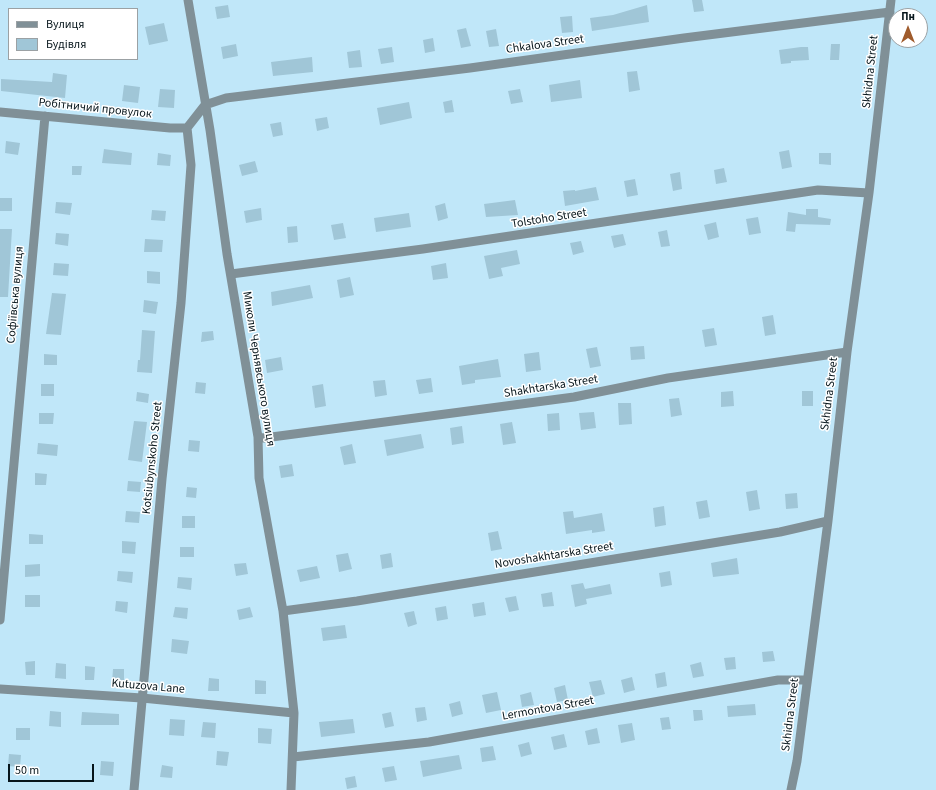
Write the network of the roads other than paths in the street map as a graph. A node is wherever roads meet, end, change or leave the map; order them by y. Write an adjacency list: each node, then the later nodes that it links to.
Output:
1 (188, 0): 4 (street, Миколи Чернявського вулиця)
2 (888, 12): 4 (street, Chkalova Street)
3 (888, 29): 8 (street, Skhidna Street)
4 (204, 105): 7 (street); 9 (street, Миколи Чернявського вулиця)
5 (0, 112): 6 (street, Робітничий провулок)
6 (45, 116): 7 (street, Робітничий провулок); 14 (street, Софіївська вулиця)
7 (187, 128): 17 (street, Kotsiubynskoho Street)
8 (869, 193): 9 (street, Tolstoho Street); 10 (street, Skhidna Street)
9 (231, 274): 11 (street, Миколи Чернявського вулиця)
10 (847, 352): 11 (street, Shakhtarska Street); 12 (street, Skhidna Street)
11 (258, 437): 13 (street, Миколи Чернявського вулиця)
12 (828, 521): 13 (street, Novoshakhtarska Street); 15 (street, Skhidna Street)
13 (284, 611): 18 (street, Миколи Чернявського вулиця)
14 (0, 620)
15 (807, 680): 19 (street, Lermontova Street); 22 (street, Skhidna Street)
16 (0, 689): 17 (street, Kutuzova Lane)
17 (142, 698): 18 (street, Kutuzova Lane); 20 (street, Kotsiubynskoho Street)
18 (294, 713): 19 (street, Миколи Чернявського вулиця)
19 (293, 757): 21 (street, Миколи Чернявського вулиця)
20 (134, 790)
21 (291, 790)
22 (792, 790)

